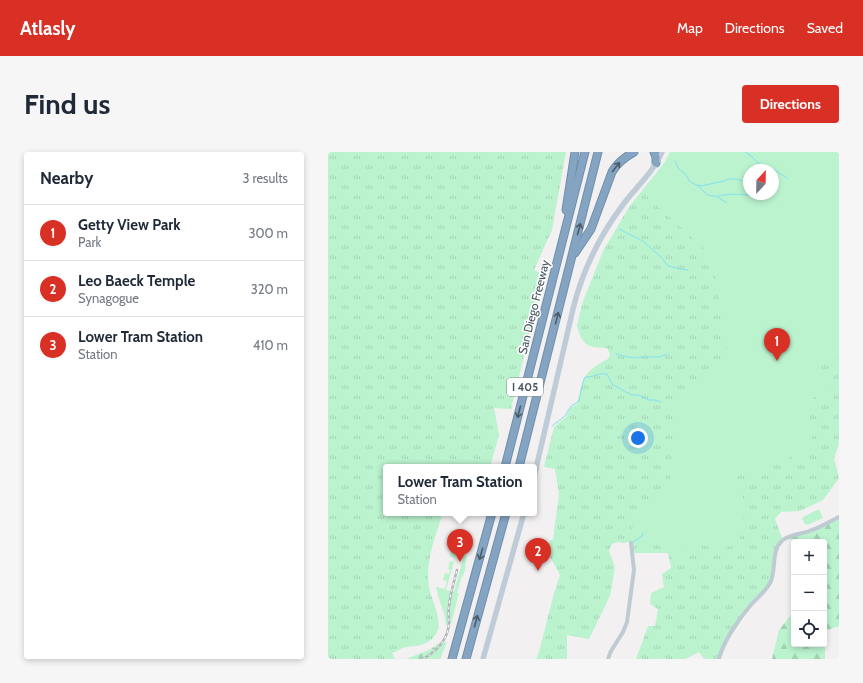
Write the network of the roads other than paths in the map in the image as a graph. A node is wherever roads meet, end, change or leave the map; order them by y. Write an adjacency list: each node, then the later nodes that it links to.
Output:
1 (576, 152): 10 (highway)
2 (585, 152): 9 (highway, San Diego Freeway / I 405)
3 (589, 152): 9 (highway)
4 (634, 152): 11 (highway, one-way to 4)
5 (654, 152): 8 (highway)
6 (662, 152): 8 (main road)
7 (596, 154): 11 (highway, San Diego Freeway / I 405, one-way to 7)
8 (656, 163): 14 (main road)
9 (576, 188): 10 (highway, San Diego Freeway / I 405)
10 (557, 259): 12 (highway, San Diego Freeway / I 405, one-way to 12)
11 (571, 259): 13 (highway, San Diego Freeway / I 405, one-way to 11)
12 (506, 464)
13 (519, 464)
14 (537, 464)
15 (492, 516): 20 (highway, one-way to 20)
16 (523, 516): 22 (main road)
17 (505, 517): 21 (highway, one-way to 17)
18 (839, 517): 24 (street)
19 (630, 543): 23 (street)
20 (452, 659)
21 (466, 659)
22 (483, 659)
23 (608, 659)
24 (719, 659)

